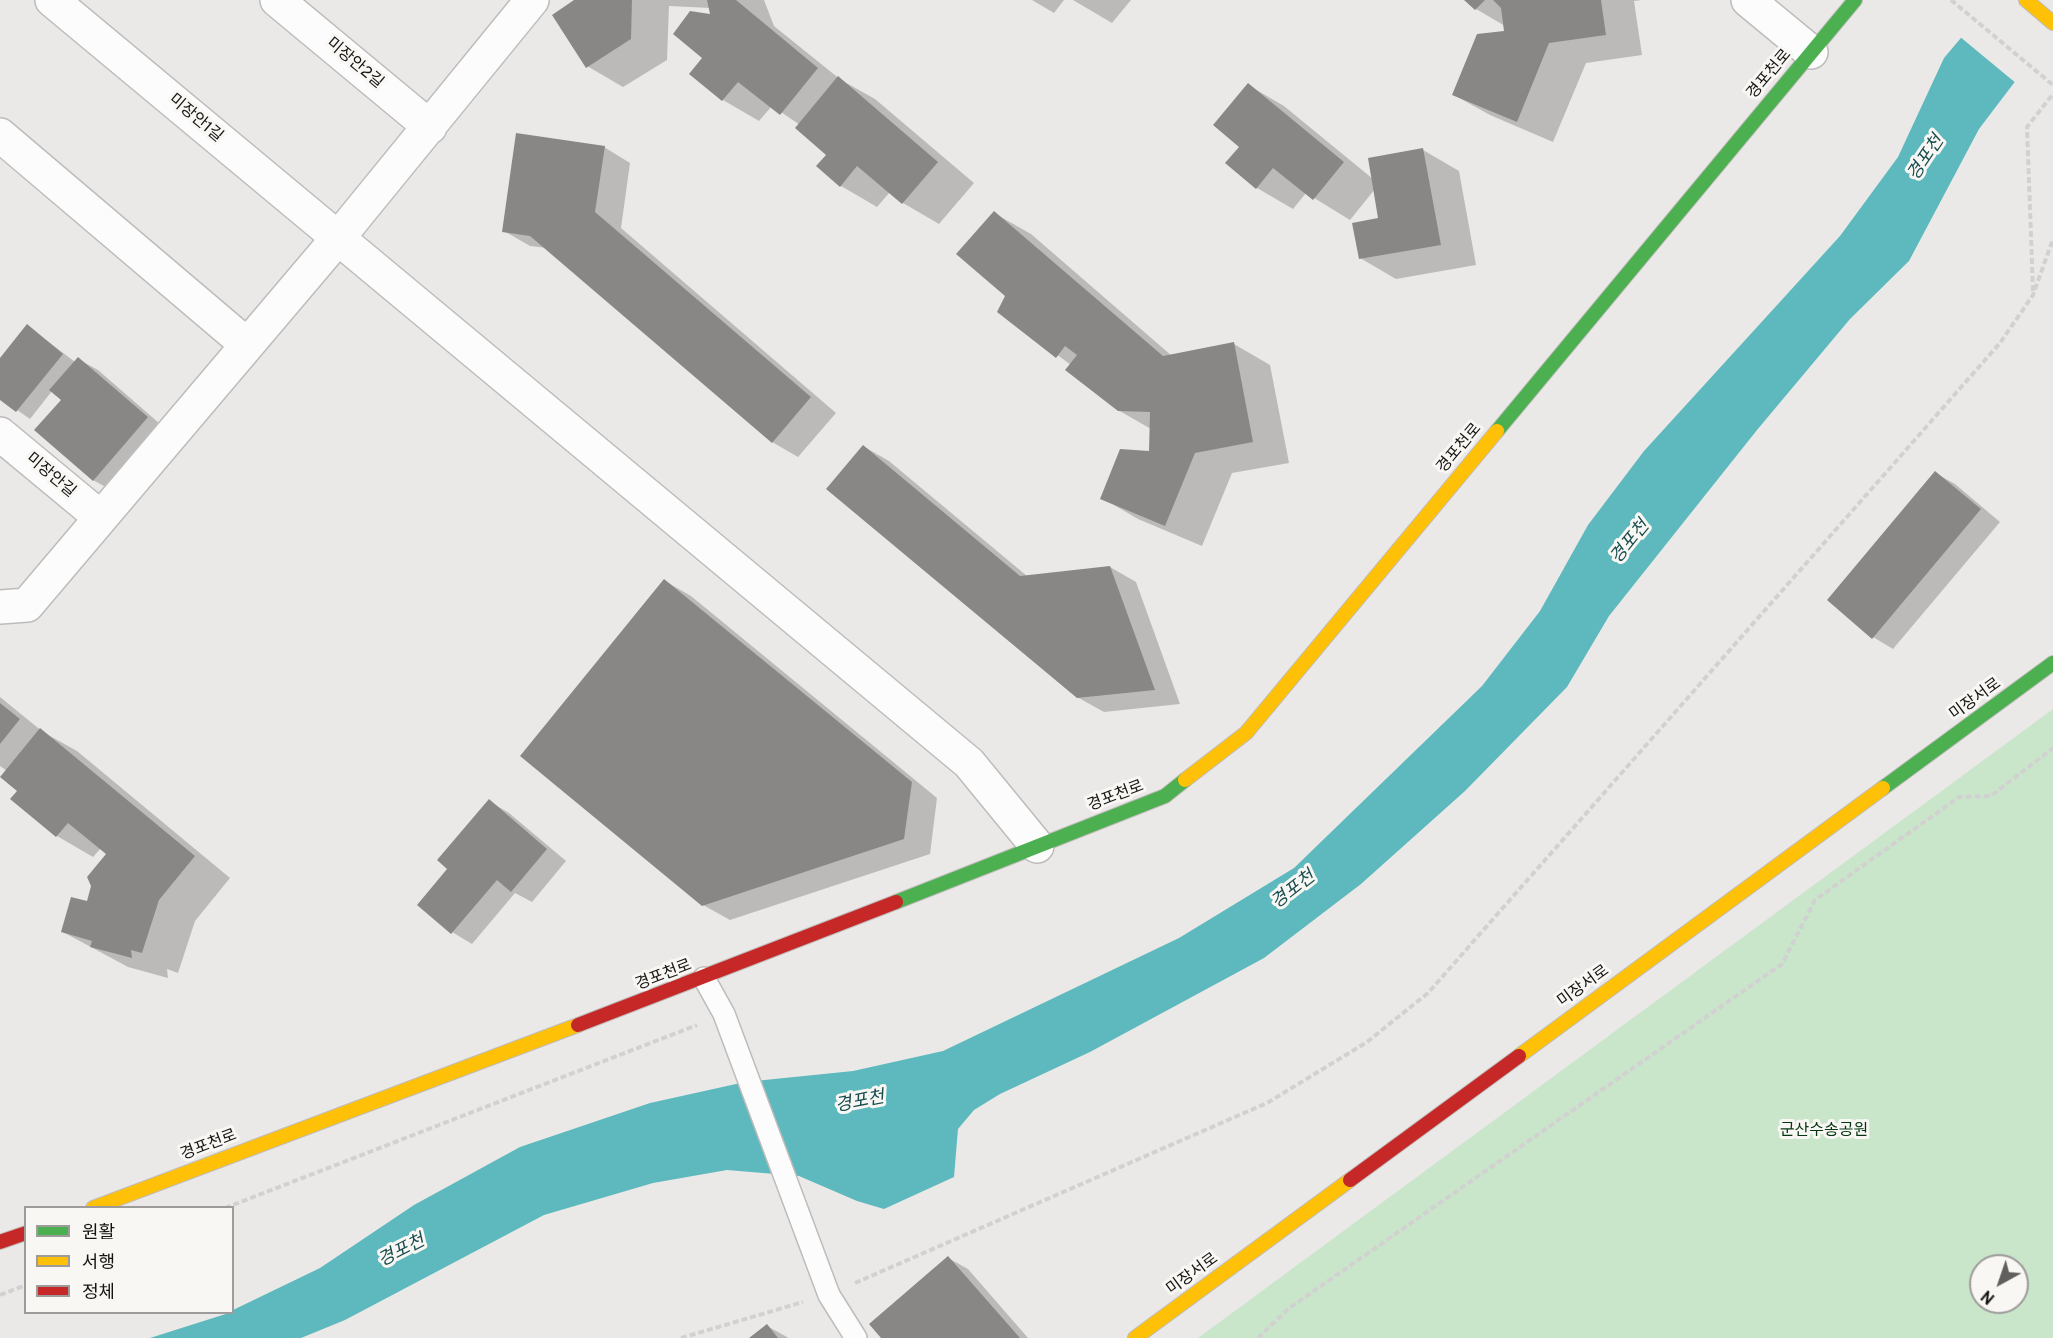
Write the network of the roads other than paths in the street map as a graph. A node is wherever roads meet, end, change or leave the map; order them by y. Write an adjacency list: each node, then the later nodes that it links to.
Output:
1 (52, 0): 11 (street, 미장안1길)
2 (278, 0): 9 (street, 미장안2길)
3 (532, 0): 9 (street)
4 (1748, 0): 8 (street)
5 (1855, 0): 8 (street, 경포천로)
6 (2026, 0): 7 (street)
7 (2053, 23)
8 (1811, 52): 17 (street, 경포천로)
9 (430, 127): 11 (street)
10 (0, 135): 12 (street)
11 (338, 238): 12 (street); 17 (street, 미장안1길)
12 (246, 344): 14 (street)
13 (0, 434): 14 (street, 미장안길)
14 (100, 517): 15 (street)
15 (0, 607)
16 (2053, 663): 23 (street, 미장서로)
17 (1037, 846): 18 (street, 경포천로)
18 (704, 978): 19 (street, 경포천로); 22 (lane)
19 (98, 1206)
20 (24, 1234): 21 (street)
21 (0, 1242)
22 (856, 1338)
23 (1135, 1338)

